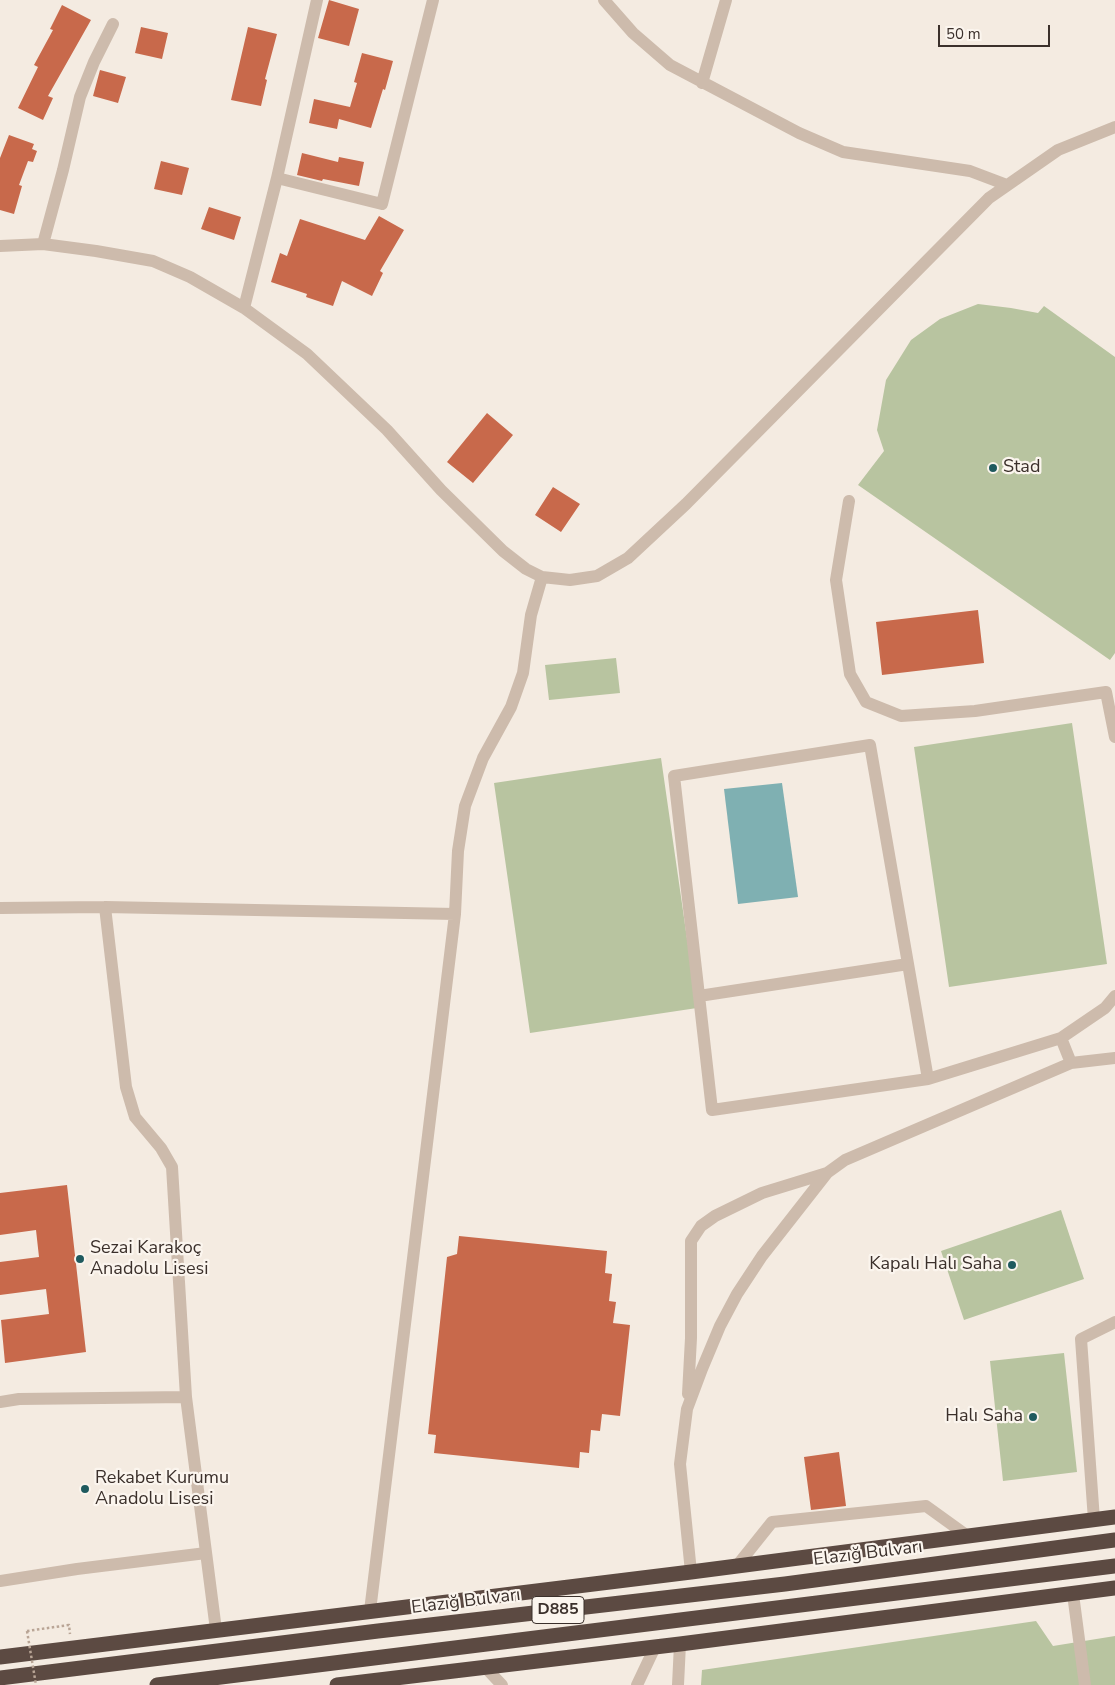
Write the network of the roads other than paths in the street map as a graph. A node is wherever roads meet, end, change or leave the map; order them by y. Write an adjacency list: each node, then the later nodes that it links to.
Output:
1 (317, 0): 8 (street)
2 (433, 0): 8 (street)
3 (604, 0): 6 (street)
4 (726, 0): 6 (street)
5 (113, 24): 10 (street)
6 (702, 82): 9 (street)
7 (1115, 127): 9 (street)
8 (277, 178): 12 (street)
9 (1007, 185): 14 (street)
10 (43, 244): 11 (street); 12 (street)
11 (0, 246)
12 (244, 308): 14 (street)
13 (850, 501): 15 (street)
14 (542, 577): 19 (street)
15 (1110, 691): 16 (street)
16 (1115, 737)
17 (105, 907): 18 (street); 19 (street); 29 (street)
18 (0, 908)
19 (455, 914): 43 (street)
20 (908, 964): 21 (street); 21 (street); 26 (street)
21 (699, 996): 26 (street)
22 (1115, 996): 23 (street)
23 (1061, 1038): 25 (street); 26 (street)
24 (1115, 1058): 25 (street)
25 (1072, 1063): 27 (street)
26 (928, 1079)
27 (827, 1173): 31 (street); 31 (street)
28 (1115, 1322): 33 (street)
29 (186, 1397): 30 (street); 36 (street)
30 (0, 1402)
31 (687, 1408): 39 (street)
32 (1115, 1517): 33 (highway)
33 (1094, 1520): 34 (highway)
34 (969, 1537): 38 (highway); 38 (street)
35 (1115, 1540): 49 (highway, Elazığ Bulvarı / D885)
36 (206, 1553): 40 (street); 44 (street)
37 (1115, 1566): 50 (highway, D885)
38 (736, 1567): 39 (highway)
39 (691, 1572): 43 (highway)
40 (0, 1581)
41 (1115, 1588): 42 (highway)
42 (1073, 1594): 45 (highway); 55 (street)
43 (370, 1611): 44 (highway)
44 (216, 1630): 47 (highway)
45 (680, 1644): 46 (highway); 54 (street)
46 (656, 1647): 48 (highway); 53 (street)
47 (0, 1657)
48 (485, 1667): 51 (highway); 52 (street)
49 (0, 1678)
50 (157, 1685)
51 (337, 1685)
52 (502, 1685)
53 (637, 1685)
54 (678, 1685)
55 (1085, 1685)

